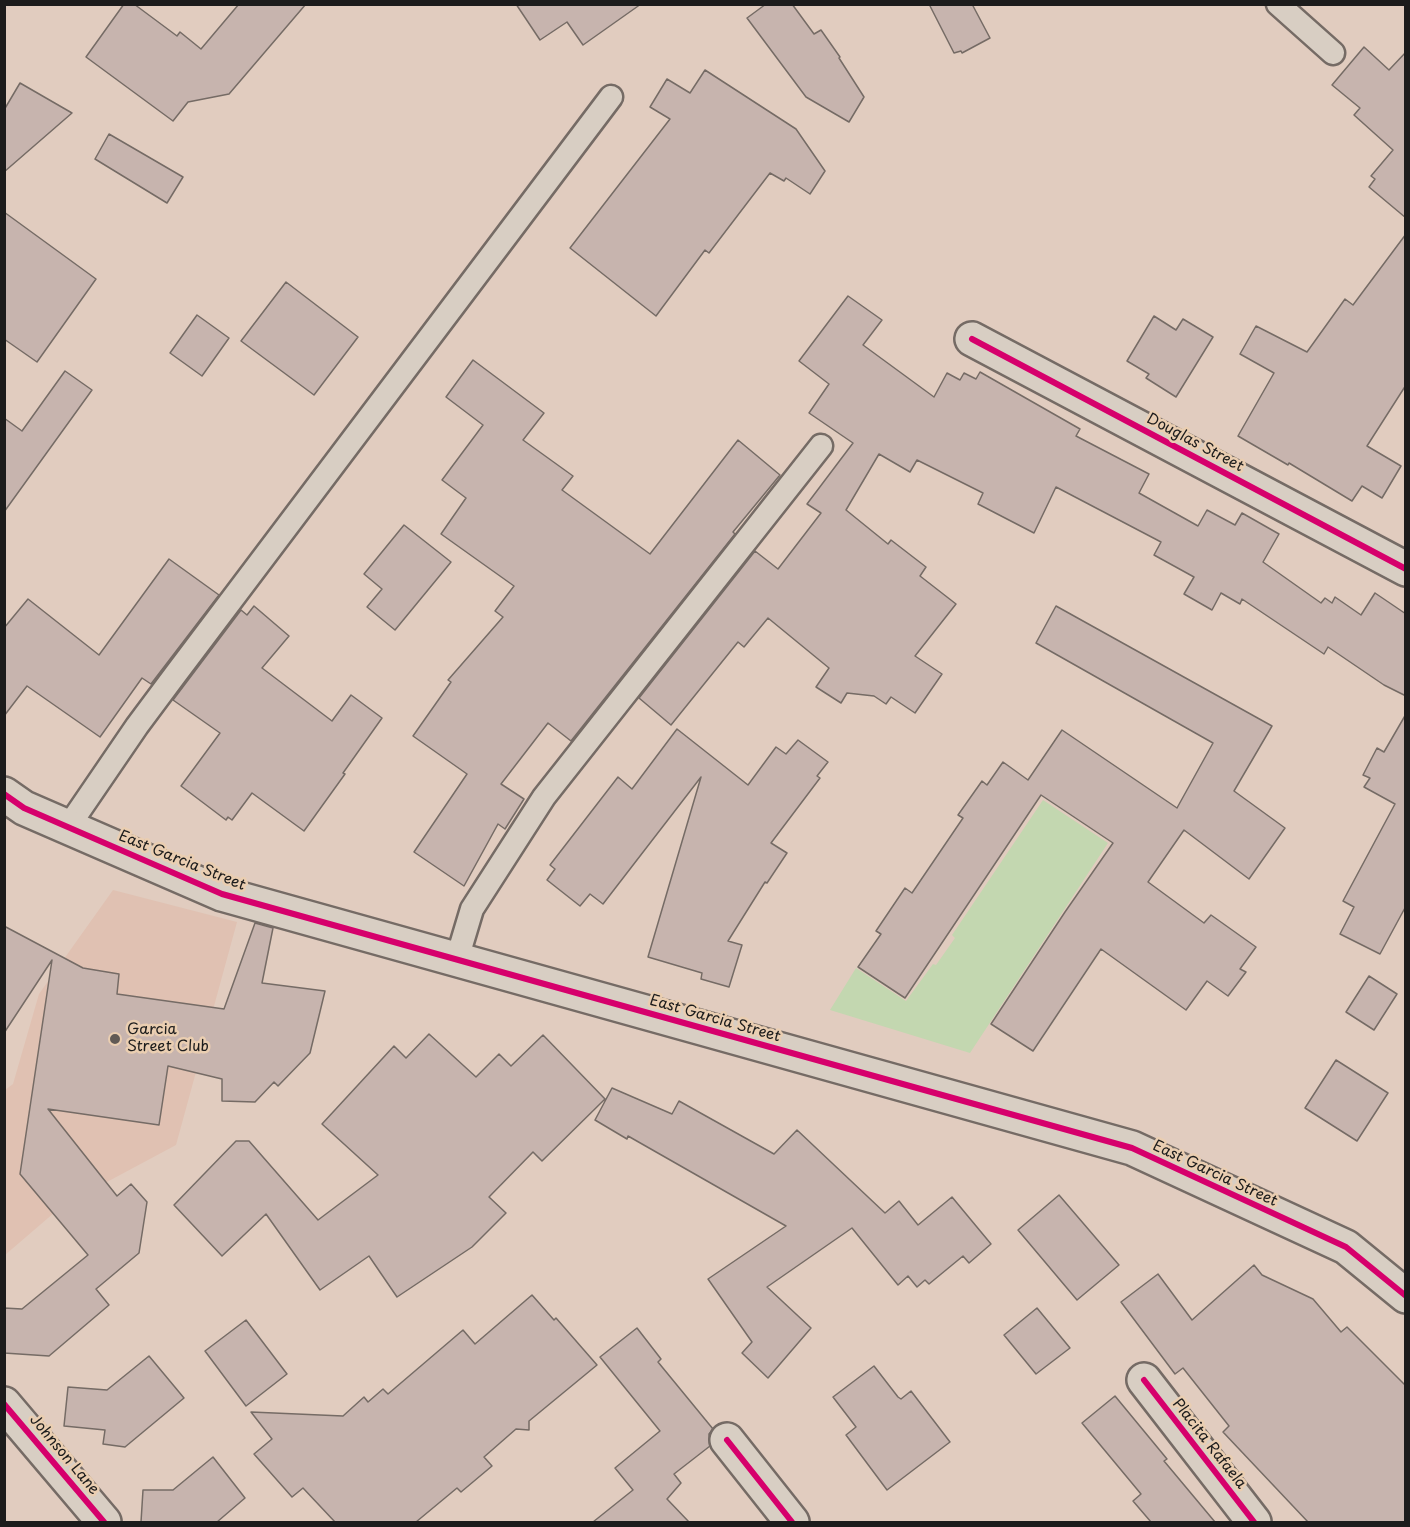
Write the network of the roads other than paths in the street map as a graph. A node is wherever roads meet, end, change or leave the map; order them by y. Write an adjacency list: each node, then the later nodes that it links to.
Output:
1 (1278, 4): 2 (lane)
2 (1333, 53)
3 (611, 97): 8 (lane)
4 (972, 339): 6 (street, Douglas Street)
5 (821, 446): 9 (lane)
6 (1406, 568)
7 (11, 808): 8 (street, East Garcia Street)
8 (68, 827): 9 (street, East Garcia Street)
9 (457, 959): 10 (street, East Garcia Street)
10 (1406, 1296)
11 (1144, 1380): 16 (street, Placita Rafaela)
12 (4, 1404): 14 (street, Johnson Lane)
13 (727, 1440): 15 (street)
14 (104, 1522)
15 (792, 1522)
16 (1254, 1522)

